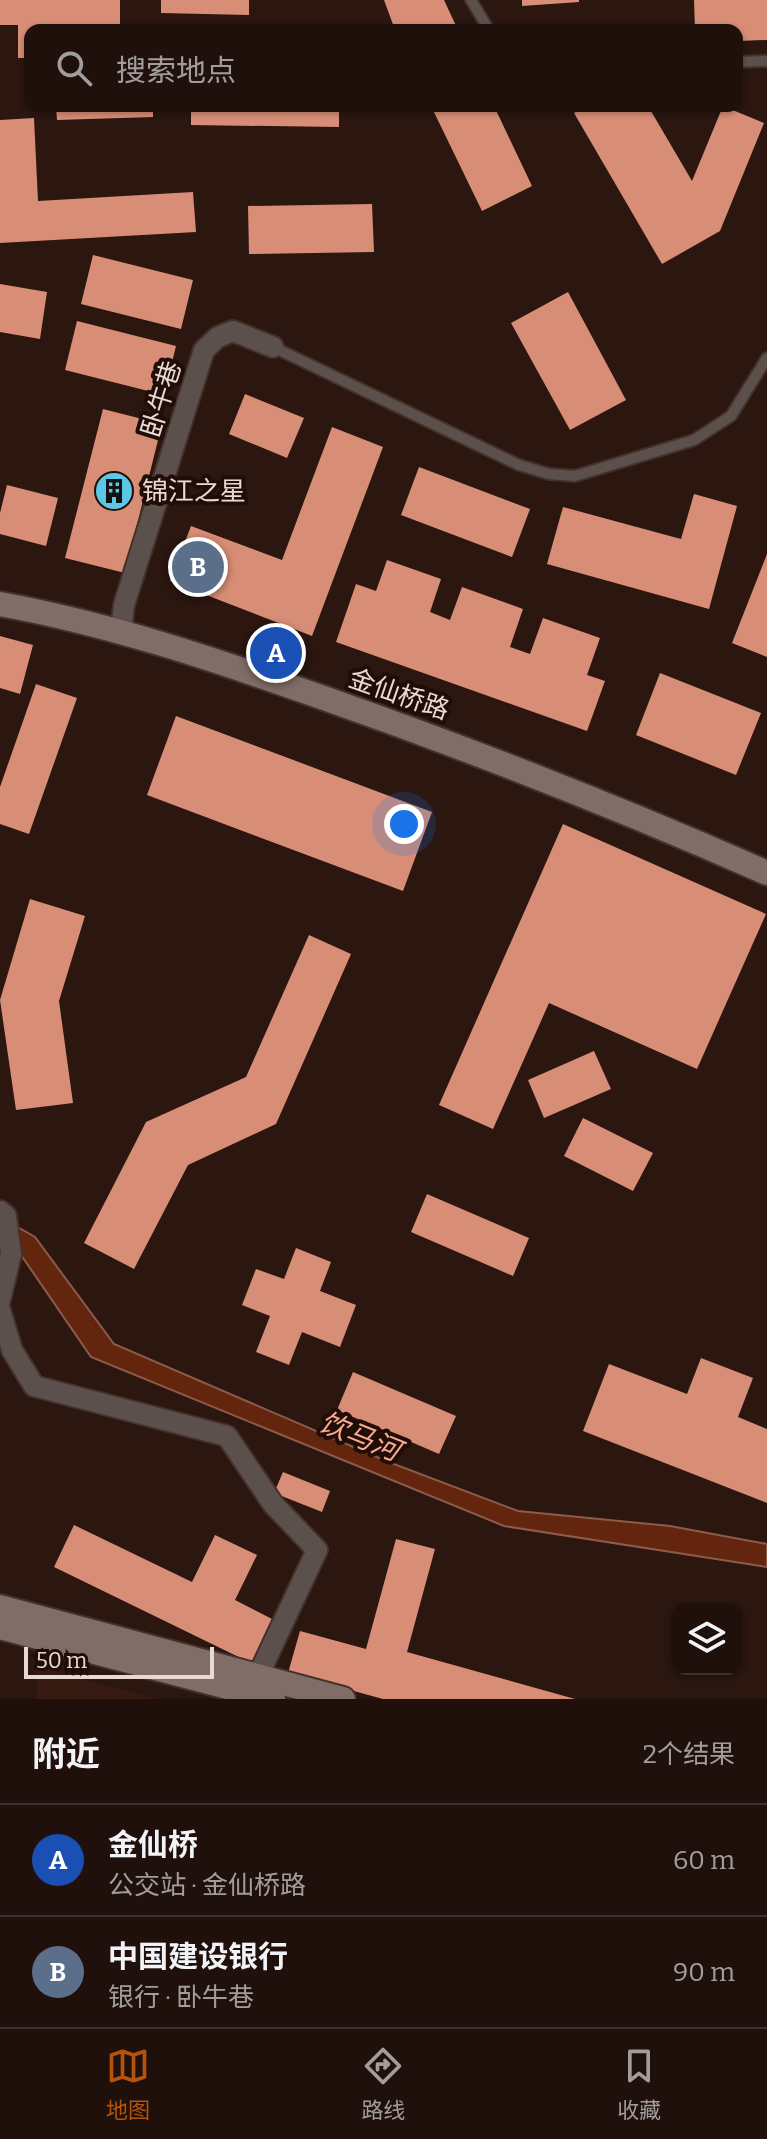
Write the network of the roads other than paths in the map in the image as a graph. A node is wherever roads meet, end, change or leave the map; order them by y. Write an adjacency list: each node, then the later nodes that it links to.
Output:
1 (471, 0): 2 (lane)
2 (485, 24)
3 (767, 61): 4 (lane)
4 (743, 62)
5 (273, 347): 6 (lane); 8 (street, 卧牛巷)
6 (767, 358)
7 (0, 604): 8 (street, 金仙桥路)
8 (121, 632): 9 (street, 金仙桥路)
9 (767, 873)
10 (3, 1214): 11 (street)
11 (0, 1300)
12 (0, 1310): 15 (street)
13 (0, 1607): 15 (street)
14 (0, 1627): 16 (street)
15 (258, 1676): 17 (street)
16 (273, 1699)
17 (343, 1699)

